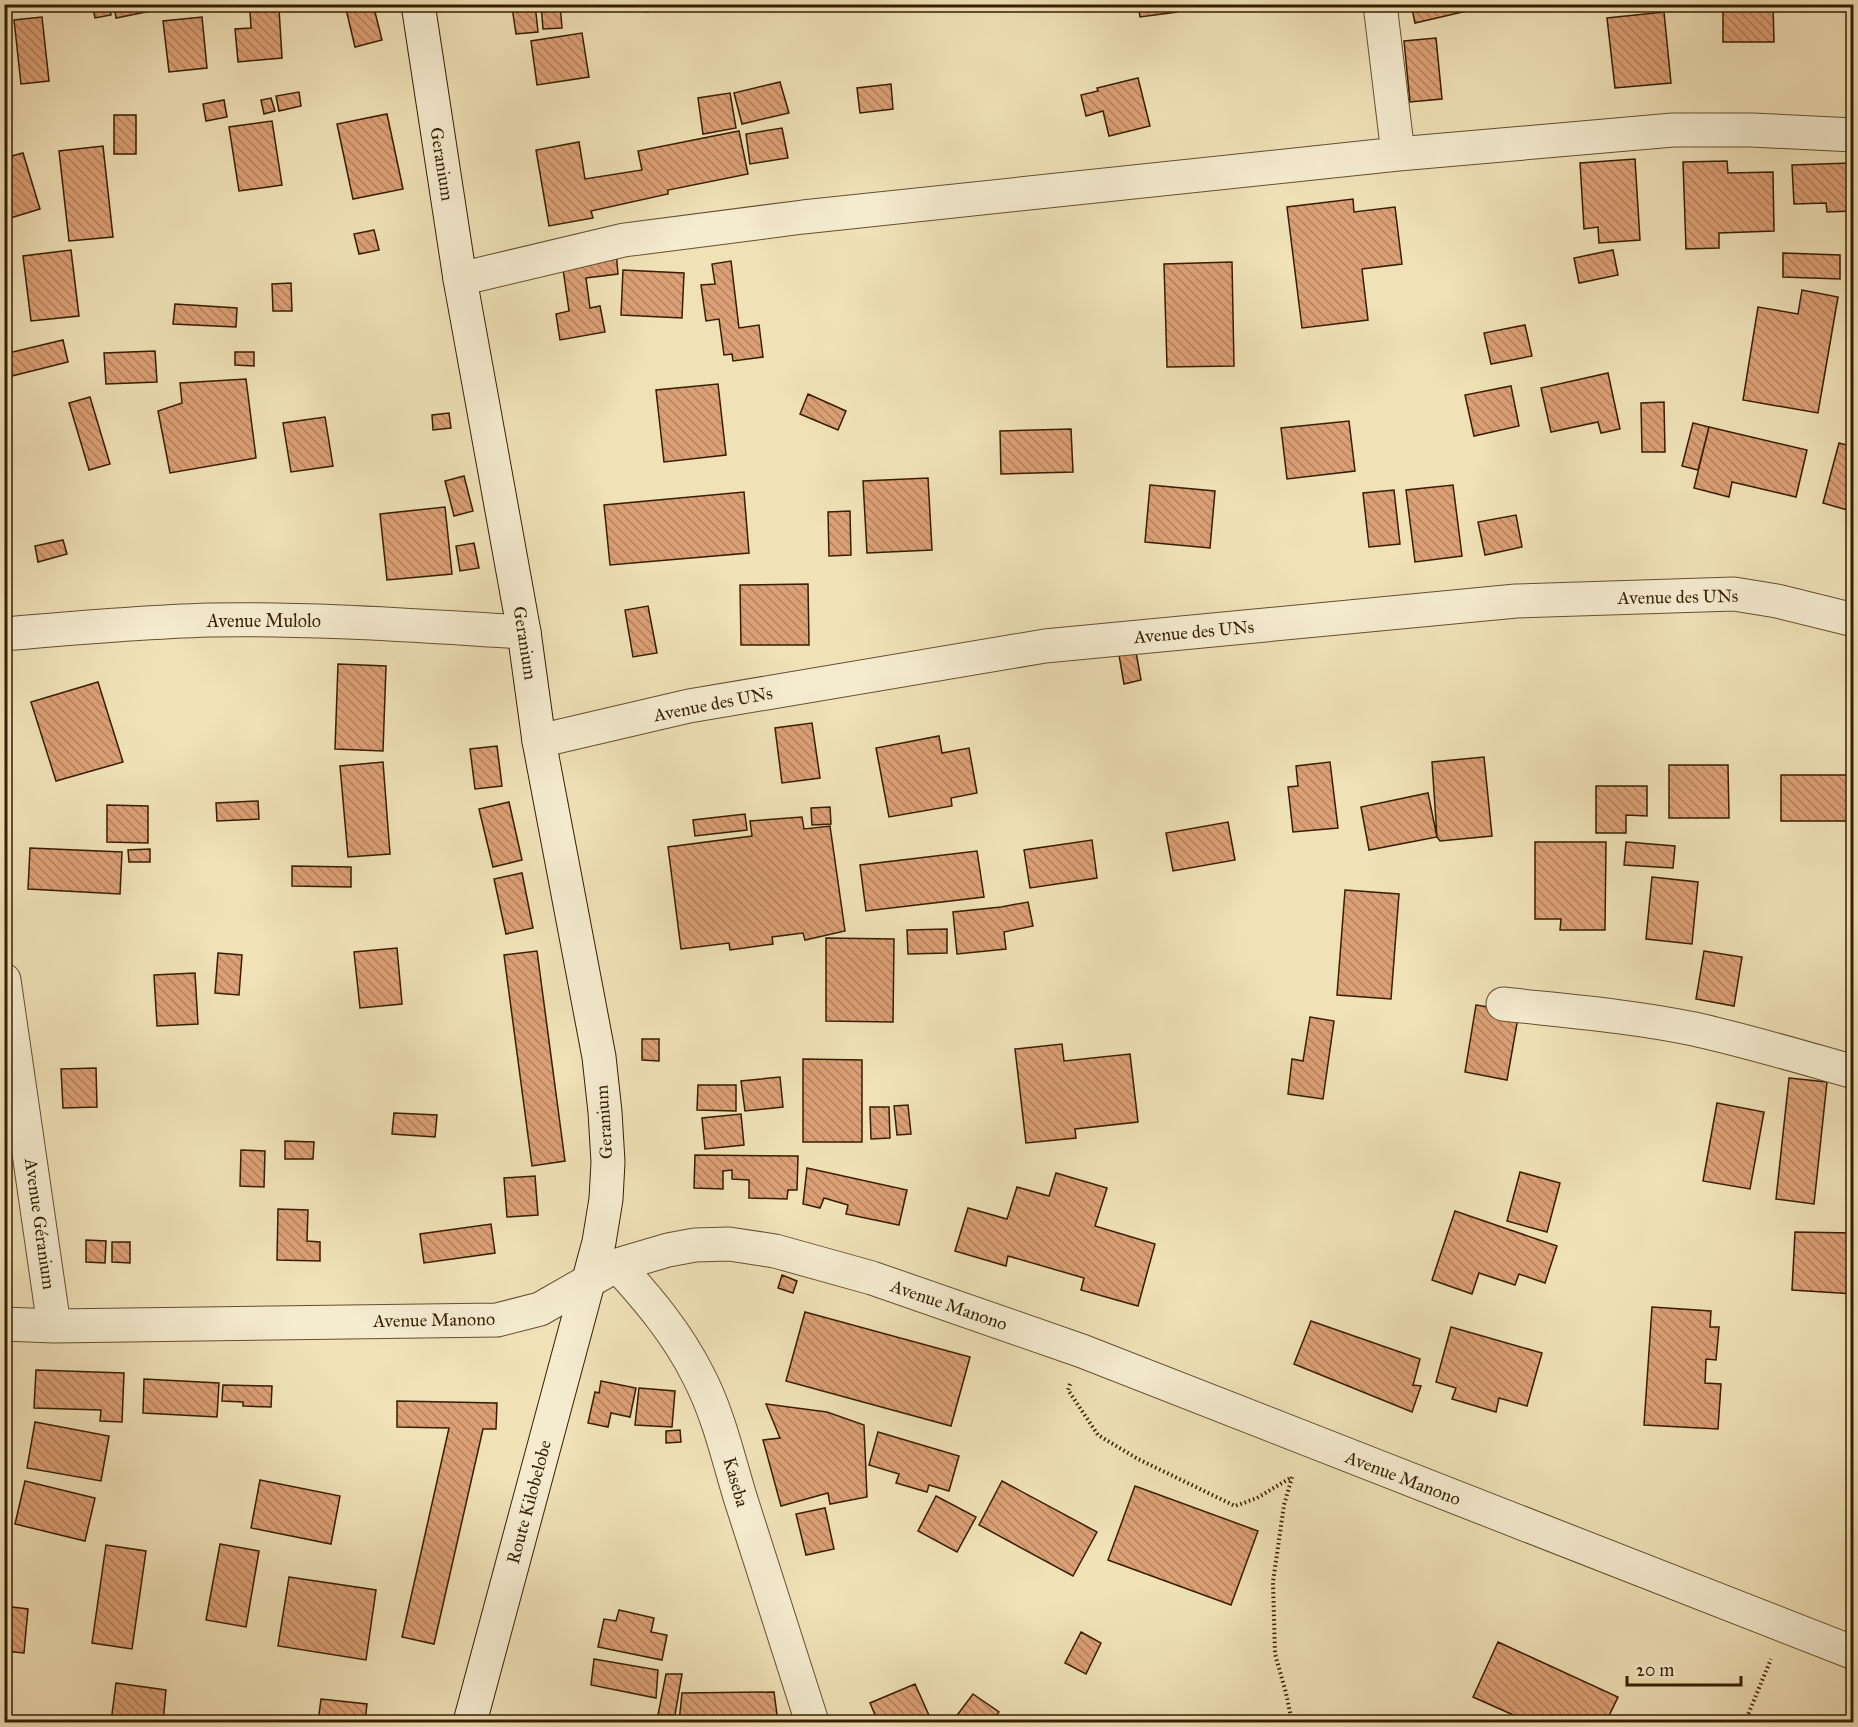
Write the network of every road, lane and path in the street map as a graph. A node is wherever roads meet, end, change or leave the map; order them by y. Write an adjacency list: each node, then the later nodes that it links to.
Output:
1 (418, 4): 5 (street, Geranium)
2 (1380, 4): 4 (street)
3 (1854, 135): 4 (street)
4 (1398, 154): 5 (street)
5 (460, 279): 7 (street, Geranium)
6 (1854, 620): 9 (street, Avenue des UNs)
7 (524, 632): 8 (street, Avenue Mulolo); 9 (street, Geranium)
8 (4, 634)
9 (539, 741): 14 (street, Geranium)
10 (4, 980): 16 (street, Avenue Géranium)
11 (1503, 1004): 12 (street)
12 (1854, 1072)
13 (617, 1265): 14 (street, Avenue Manono); 17 (street, Avenue Manono); 23 (street, Kaseba)
14 (589, 1281): 16 (street, Avenue Manono); 22 (street, Route Kilobelobe)
15 (4, 1324): 16 (street, Avenue Manono)
16 (54, 1326)
17 (1082, 1351): 18 (street, Avenue Manono); 19 (path)
18 (1302, 1438): 19 (path); 20 (street, Avenue Manono)
19 (1292, 1477): 24 (path)
20 (1784, 1625): 21 (street, Avenue Manono); 25 (path)
21 (1854, 1653)
22 (470, 1722)
23 (812, 1722)
24 (1292, 1722)
25 (1745, 1722)

